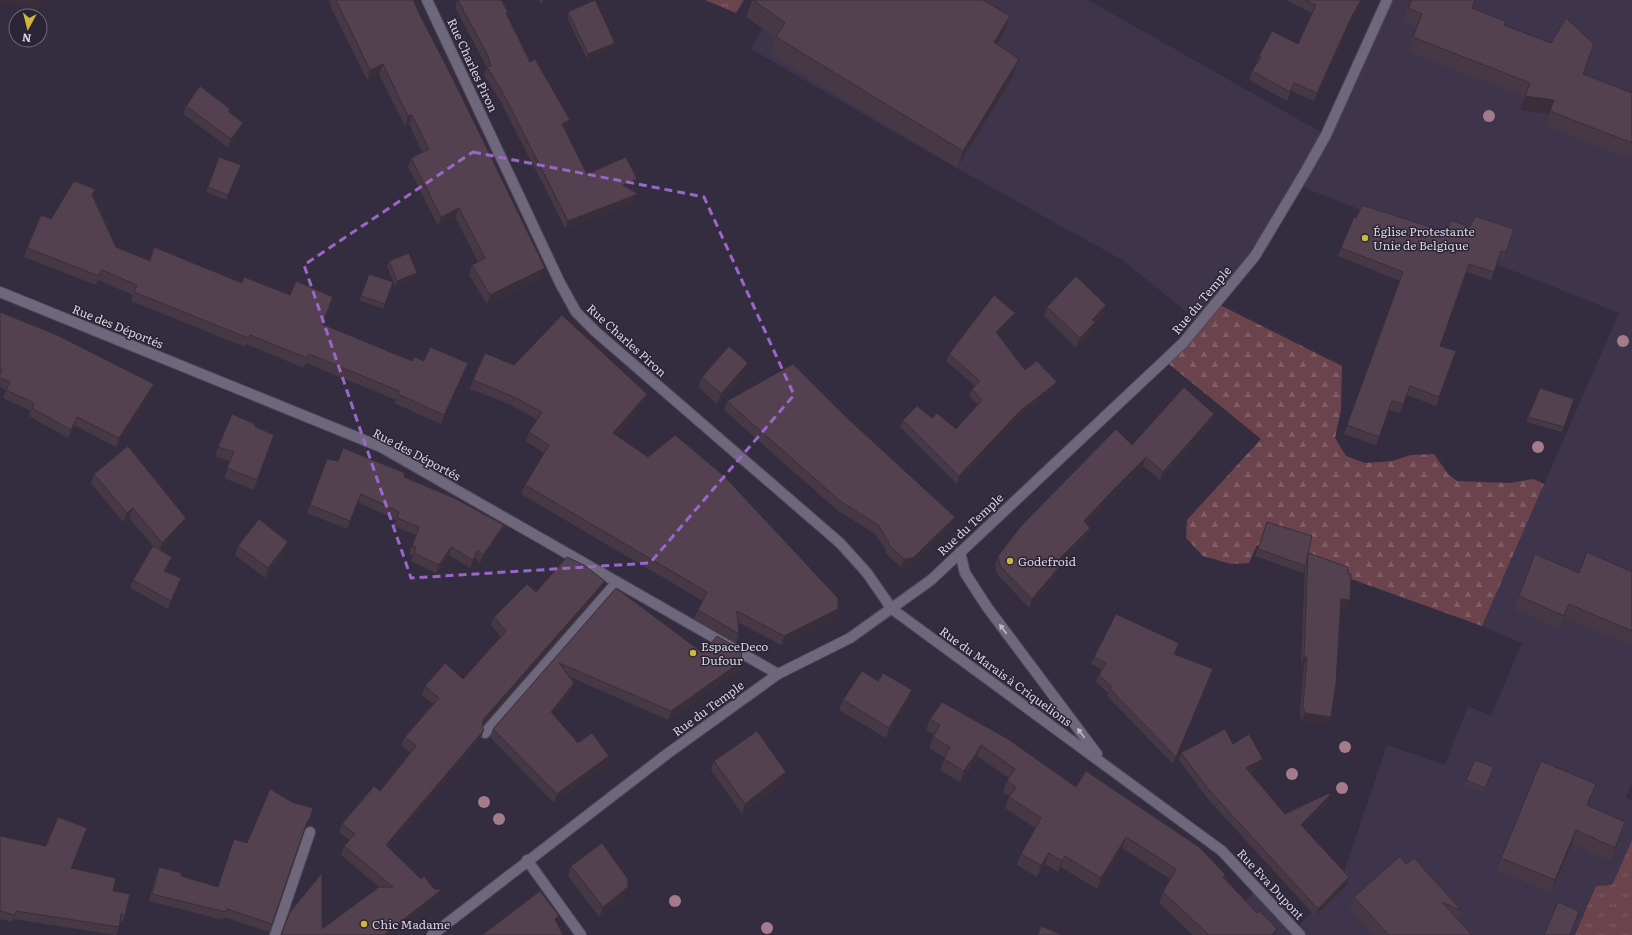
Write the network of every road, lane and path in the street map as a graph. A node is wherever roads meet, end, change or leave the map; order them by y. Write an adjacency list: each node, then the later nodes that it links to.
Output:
1 (427, 0): 6 (street, Rue Charles Piron)
2 (1387, 0): 4 (street, Rue du Temple)
3 (0, 292): 5 (street, Rue des Déportés)
4 (960, 552): 6 (street, Rue du Temple); 9 (street, Rue du Marais à Criquelions, one-way to 4)
5 (617, 582): 7 (street, Rue des Déportés); 8 (street)
6 (892, 609): 7 (street, Rue du Temple); 9 (street, Rue du Marais à Criquelions)
7 (778, 674): 12 (street, Rue du Temple)
8 (484, 733)
9 (1104, 764): 11 (street, Rue du Marais à Criquelions)
10 (310, 832): 13 (street)
11 (1222, 851): 16 (street, Rue Eva Dupont)
12 (527, 860): 14 (street, Rue du Temple); 15 (street)
13 (275, 935)
14 (432, 935)
15 (581, 935)
16 (1300, 935)

